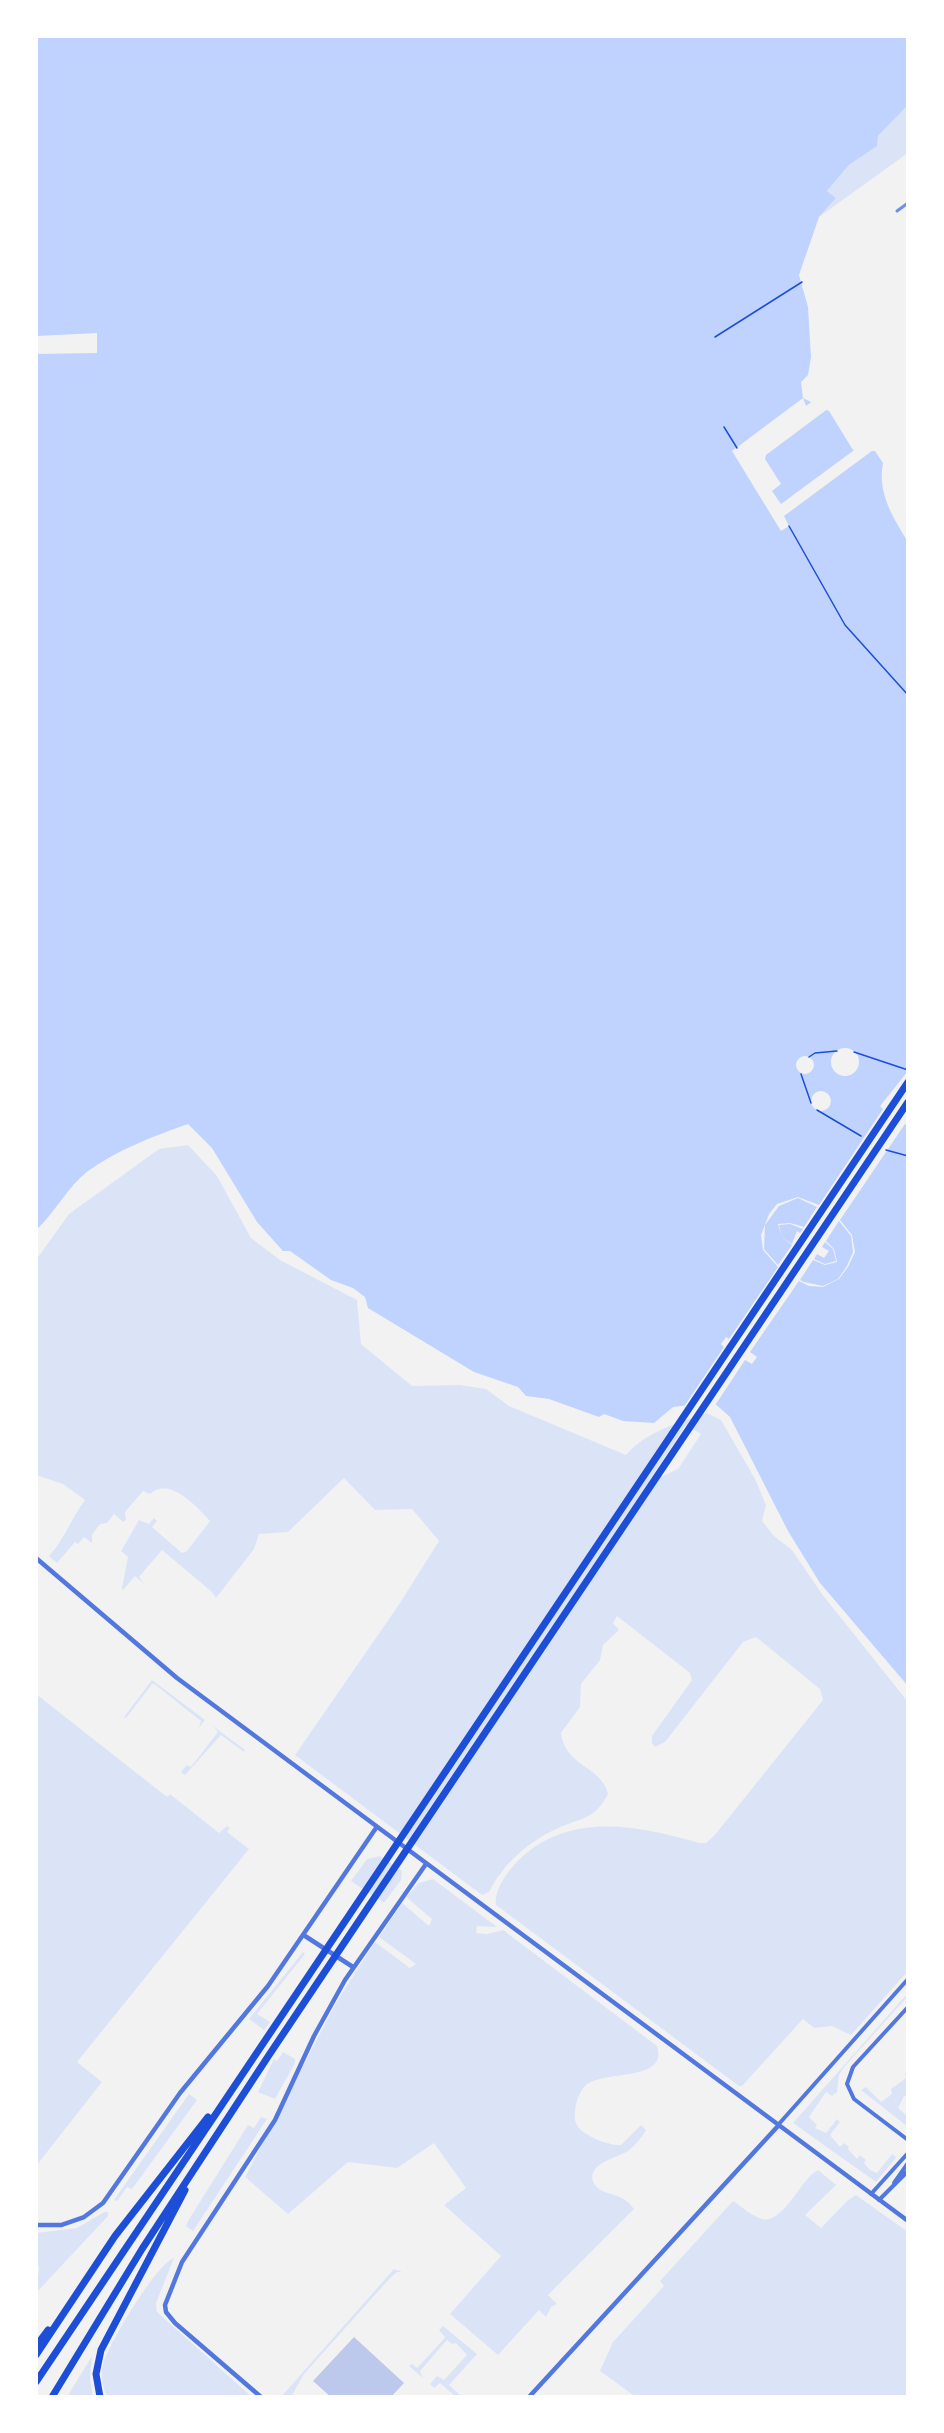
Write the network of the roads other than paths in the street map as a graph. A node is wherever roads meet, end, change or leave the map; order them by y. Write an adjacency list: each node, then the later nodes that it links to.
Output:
1 (908, 1082): 10 (highway)
2 (908, 1102): 14 (highway)
3 (36, 1558): 4 (street)
4 (376, 1828): 5 (street); 6 (street)
5 (426, 1864): 7 (street); 11 (street)
6 (305, 1936): 7 (street); 21 (street)
7 (353, 1967): 30 (street)
8 (908, 1979): 11 (street)
9 (908, 2007): 12 (street)
10 (233, 2088): 22 (highway); 26 (highway)
11 (778, 2126): 18 (street); 31 (street)
12 (908, 2142): 13 (street)
13 (908, 2154): 18 (street)
14 (199, 2161): 25 (highway); 29 (highway)
15 (908, 2163): 17 (street)
16 (908, 2171): 17 (street)
17 (894, 2184): 19 (street)
18 (871, 2194): 19 (street)
19 (879, 2200): 20 (street)
20 (908, 2221)
21 (38, 2226)
22 (69, 2306): 23 (highway); 24 (highway)
23 (36, 2346)
24 (36, 2355)
25 (73, 2359): 27 (highway); 28 (highway)
26 (36, 2382)
27 (47, 2397)
28 (52, 2397)
29 (100, 2397)
30 (261, 2397)
31 (529, 2397)

